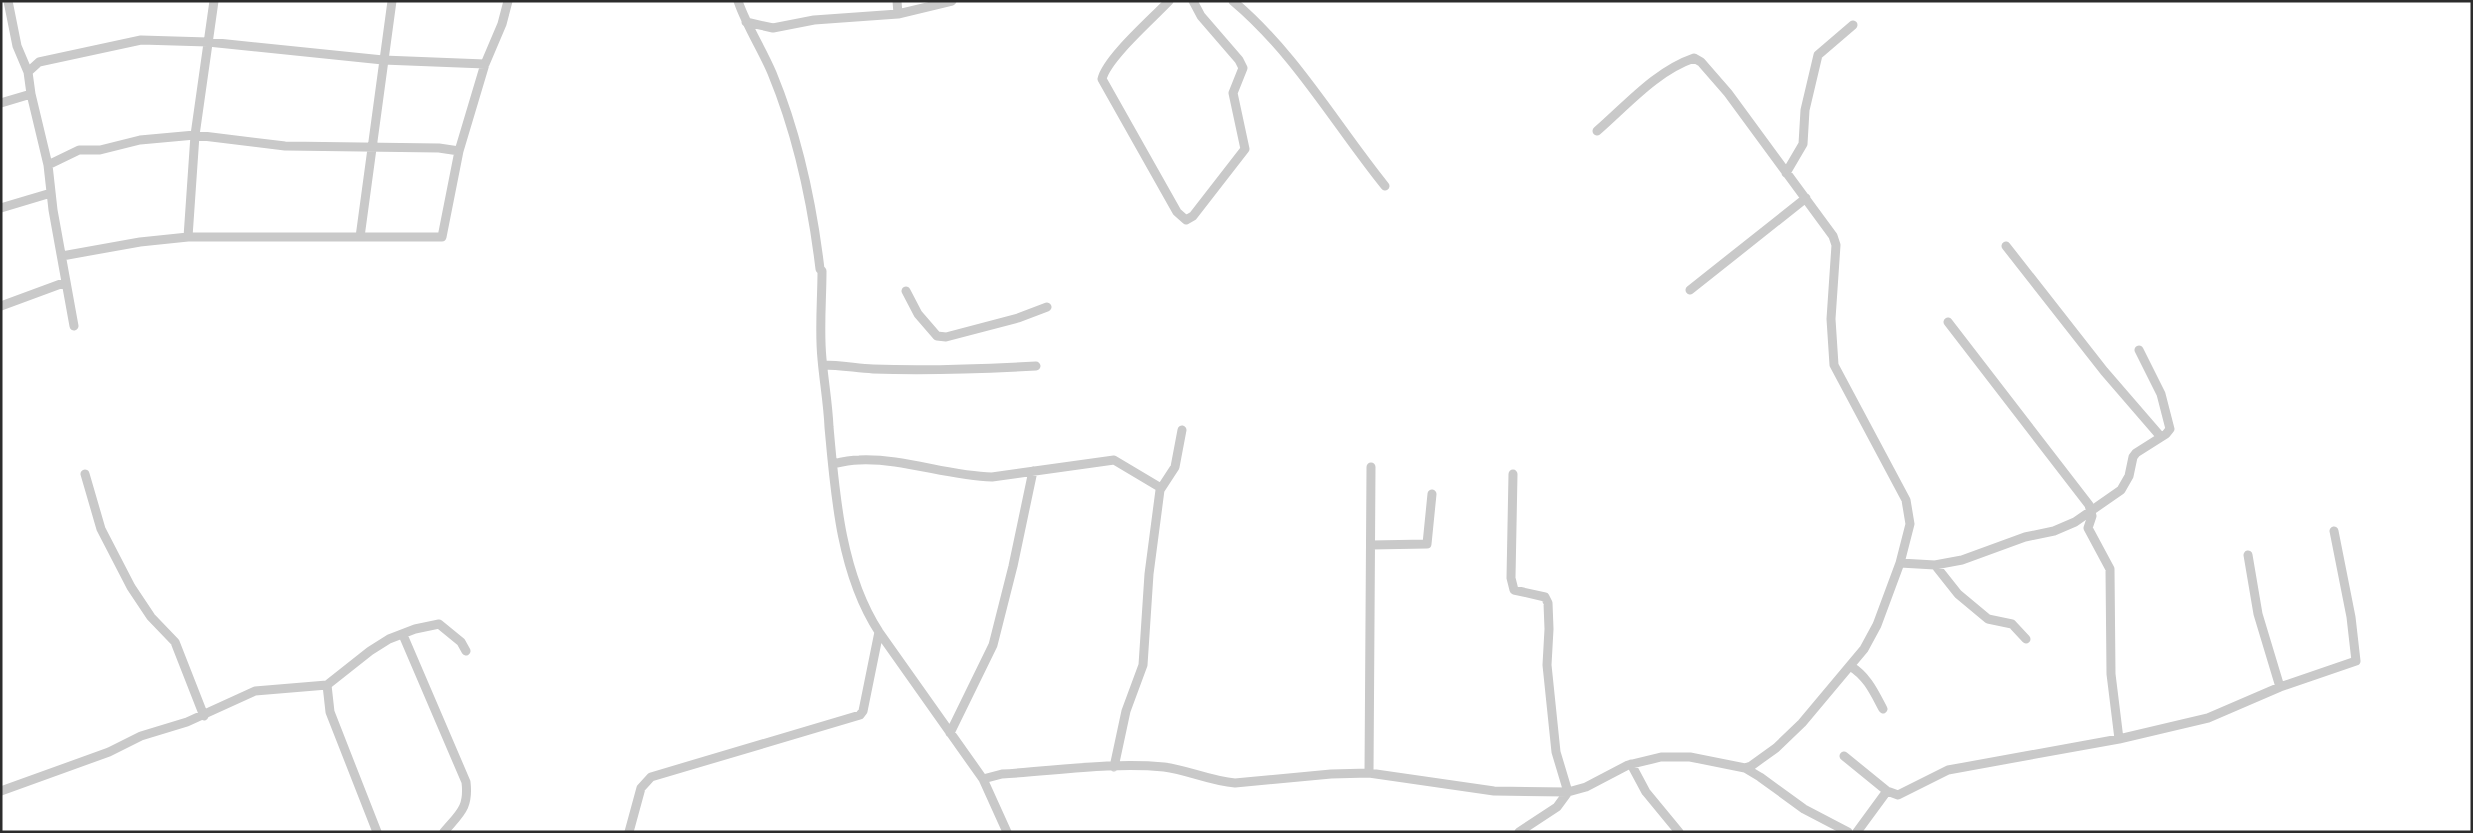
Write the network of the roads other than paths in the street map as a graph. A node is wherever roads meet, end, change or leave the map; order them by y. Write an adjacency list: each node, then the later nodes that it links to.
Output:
1 (8, 1): 17 (street)
2 (214, 1): 14 (street)
3 (392, 1): 15 (street)
4 (508, 1): 16 (street)
5 (738, 1): 12 (street)
6 (897, 1): 11 (street)
7 (952, 1): 11 (street)
8 (1169, 1): 9 (street)
9 (1193, 1)
10 (1233, 1): 26 (street)
11 (898, 14): 12 (street)
12 (746, 22): 42 (street)
13 (1853, 25): 25 (street)
14 (208, 42): 15 (street); 17 (street); 21 (street)
15 (382, 60): 16 (street); 22 (street)
16 (485, 64): 23 (street)
17 (28, 72): 18 (street)
18 (31, 94): 19 (street); 24 (street)
19 (1, 103)
20 (1597, 131): 25 (street)
21 (195, 135): 22 (street); 24 (street); 30 (street)
22 (373, 147): 23 (street); 31 (street)
23 (459, 151): 31 (street)
24 (48, 165): 27 (street)
25 (1786, 173): 28 (street)
26 (1385, 186)
27 (51, 193): 29 (street); 33 (street)
28 (1806, 198): 35 (street); 57 (street)
29 (1, 208)
30 (188, 237): 31 (street); 33 (street)
31 (360, 237)
32 (2006, 246): 45 (street)
33 (62, 256): 34 (street)
34 (66, 282): 37 (street); 40 (street)
35 (1690, 290)
36 (906, 291): 38 (street)
37 (1, 306)
38 (1048, 308)
39 (1948, 322): 53 (street)
40 (74, 326)
41 (2139, 350): 45 (street)
42 (823, 365): 43 (street); 46 (street)
43 (1036, 366)
44 (1182, 430): 51 (street)
45 (2161, 437): 53 (street)
46 (832, 464): 48 (street); 59 (street)
47 (1371, 467): 55 (street)
48 (1033, 471): 51 (street); 68 (street)
49 (85, 474): 67 (street)
50 (1513, 474): 80 (street)
51 (1161, 488): 73 (street)
52 (1432, 494): 55 (street)
53 (2092, 512): 58 (street); 69 (street)
54 (2334, 531): 65 (street)
55 (1370, 545): 75 (street)
56 (2248, 555): 65 (street)
57 (1900, 563): 58 (street); 63 (street)
58 (1935, 565): 61 (street)
59 (879, 632): 68 (street); 83 (street)
60 (403, 635): 62 (street); 64 (street); 82 (street)
61 (2026, 639)
62 (466, 651)
63 (1850, 666): 66 (street); 71 (street)
64 (327, 685): 67 (street); 81 (street)
65 (2280, 687): 69 (street)
66 (1883, 710)
67 (204, 716): 78 (street)
68 (950, 733): 77 (street)
69 (2119, 739): 79 (street)
70 (1844, 756): 79 (street)
71 (1760, 761): 74 (street); 76 (street)
72 (1631, 764): 74 (street); 80 (street); 86 (street)
73 (1114, 767): 75 (street); 77 (street)
74 (1744, 768): 76 (street)
75 (1369, 773): 80 (street)
76 (1760, 777): 87 (street)
77 (983, 779): 84 (street)
78 (1, 791)
79 (1887, 791): 88 (street)
80 (1568, 792): 85 (street)
81 (378, 832)
82 (444, 832)
83 (629, 832)
84 (1007, 832)
85 (1519, 832)
86 (1679, 832)
87 (1848, 832)
88 (1857, 832)

